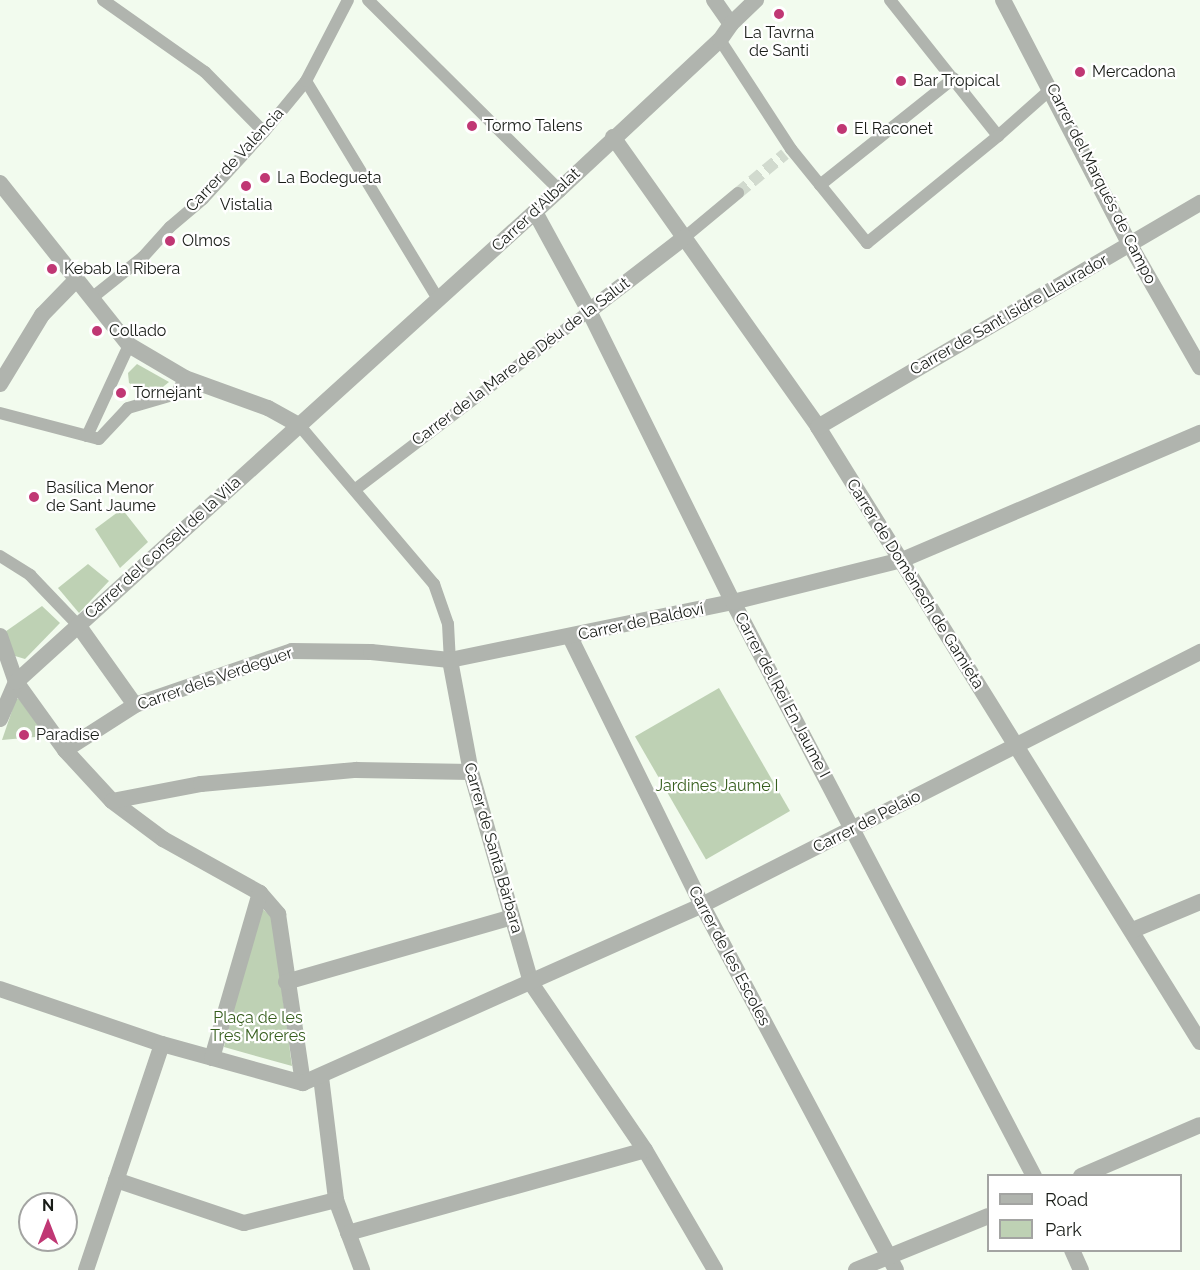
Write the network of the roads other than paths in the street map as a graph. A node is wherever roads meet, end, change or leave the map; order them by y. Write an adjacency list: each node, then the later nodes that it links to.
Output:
1 (103, 0): 13 (street)
2 (348, 0): 11 (street, Carrer de València)
3 (368, 0): 18 (street)
4 (714, 0): 8 (street)
5 (756, 0): 8 (street, Carrer d'Albalat)
6 (890, 0): 10 (street)
7 (1004, 0): 12 (street, Carrer del Marqués de Campo)
8 (731, 24): 9 (street, Carrer d'Albalat)
9 (720, 40): 15 (street, Carrer d'Albalat); 17 (street)
10 (954, 78): 14 (street); 17 (street)
11 (306, 81): 13 (street, Carrer de València); 26 (street)
12 (1052, 88): 14 (street); 23 (street, Carrer del Marqués de Campo)
13 (264, 132): 25 (street, Carrer de València)
14 (998, 136): 17 (street)
15 (613, 137): 18 (street, Carrer d'Albalat); 22 (street, Carrer de Domènech de Gamieta)
16 (0, 183): 24 (street)
17 (820, 185)
18 (560, 190): 21 (street, Carrer d'Albalat)
19 (738, 193): 22 (street)
20 (1200, 202): 23 (street, Carrer de Sant Isidre Llaurador)
21 (535, 212): 26 (street, Carrer d'Albalat); 27 (street, Carrer del Rei En Jaume I)
22 (685, 237): 27 (street, Carrer de la Mare de Déu de la Salut); 34 (street, Carrer de Domènech de Gamieta)
23 (1130, 245): 29 (street, Carrer del Marqués de Campo); 34 (street, Carrer de Sant Isidre Llaurador)
24 (77, 279): 25 (street); 31 (street)
25 (93, 297): 28 (street)
26 (438, 299): 33 (street, Carrer d'Albalat)
27 (589, 310): 37 (street, Carrer de la Mare de Déu de la Salut); 40 (street, Carrer del Rei En Jaume I)
28 (129, 345): 30 (street); 36 (street)
29 (1200, 367)
30 (185, 378): 33 (street); 36 (street)
31 (0, 384)
32 (0, 413): 36 (street)
33 (305, 420): 37 (street, Carrer de Santa Bàrbara); 41 (street, Carrer del Consell de la Vila)
34 (818, 427): 39 (street, Carrer de Domènech de Gamieta)
35 (1200, 433): 39 (street, Carrer de Baldoví)
36 (87, 436)
37 (357, 488): 45 (street, Carrer de Santa Bàrbara)
38 (0, 556): 41 (street)
39 (902, 560): 40 (street, Carrer de Baldoví); 49 (street, Carrer de Domènech de Gamieta)
40 (733, 602): 43 (street, Carrer de Baldoví); 53 (street, Carrer del Rei En Jaume I)
41 (78, 625): 46 (street, Carrer del Consell de la Vila); 47 (street)
42 (0, 636): 46 (street)
43 (570, 637): 45 (street, Carrer de Baldoví); 56 (street, Carrer de les Escoles)
44 (1200, 652): 49 (street, Carrer de Pelaio)
45 (450, 660): 47 (street, Carrer dels Verdeguer); 51 (street, Carrer de Santa Bàrbara)
46 (16, 682): 48 (street); 50 (street)
47 (135, 705): 50 (street, Carrer dels Verdeguer)
48 (0, 719)
49 (1014, 747): 53 (street, Carrer de Pelaio); 58 (street, Carrer de Domènech de Gamieta)
50 (65, 750): 52 (street)
51 (471, 772): 52 (street); 57 (street, Carrer de Santa Bàrbara)
52 (112, 801): 54 (street)
53 (854, 829): 56 (street, Carrer de Pelaio); 69 (street, Carrer del Rei En Jaume I)
54 (260, 894): 59 (street); 64 (street)
55 (1200, 902): 58 (street)
56 (702, 905): 60 (street, Carrer de Pelaio); 76 (street, Carrer de les Escoles)
57 (512, 917): 59 (street); 60 (street, Carrer de Santa Bàrbara)
58 (1133, 930): 62 (street, Carrer de Domènech de Gamieta)
59 (286, 982): 66 (street)
60 (531, 983): 65 (street, Carrer de Pelaio); 68 (street, Carrer de Santa Bàrbara)
61 (0, 988): 63 (street)
62 (1200, 1042)
63 (162, 1044): 64 (street); 71 (street)
64 (212, 1058): 66 (street)
65 (321, 1077): 66 (street, Carrer de Pelaio); 72 (street)
66 (303, 1083)
67 (1200, 1125): 70 (street)
68 (645, 1150): 74 (street); 79 (street, Carrer de Santa Bàrbara)
69 (1033, 1174)
70 (1086, 1174)
71 (116, 1180): 72 (street); 77 (street)
72 (336, 1200): 74 (street)
73 (987, 1217): 76 (street)
74 (348, 1233): 78 (street)
75 (1072, 1252): 81 (street)
76 (893, 1264): 80 (street)
77 (86, 1270)
78 (362, 1270)
79 (716, 1270)
80 (856, 1270)
81 (1081, 1270)

